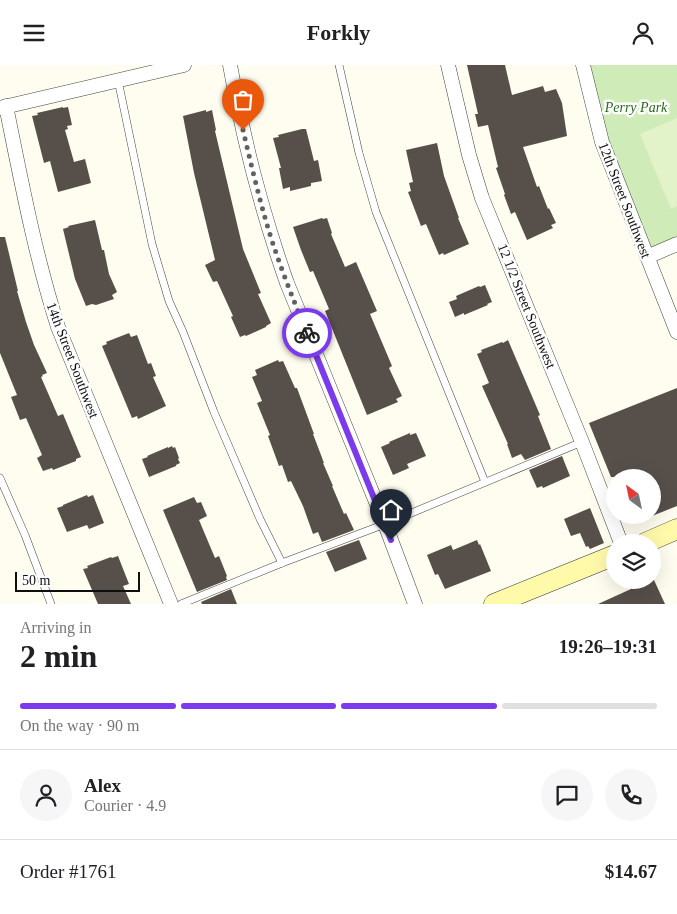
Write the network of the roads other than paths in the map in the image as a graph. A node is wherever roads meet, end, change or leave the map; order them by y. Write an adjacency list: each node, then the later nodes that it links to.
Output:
1 (184, 65): 6 (street)
2 (230, 65): 14 (street)
3 (339, 65): 13 (lane)
4 (448, 65): 11 (street, 12 1/2 Street Southwest)
5 (583, 65): 9 (street, 12th Street Southwest)
6 (118, 80): 7 (street); 19 (lane)
7 (3, 107): 21 (street, 14th Street Southwest)
8 (677, 244): 9 (street)
9 (647, 257): 10 (street, 12th Street Southwest)
10 (677, 332)
11 (582, 442): 13 (lane); 16 (street, 12 1/2 Street Southwest)
12 (0, 478): 20 (lane)
13 (485, 482): 14 (lane)
14 (385, 524): 19 (lane); 23 (street)
15 (677, 529): 17 (street)
16 (618, 534)
17 (661, 536)
18 (606, 559): 24 (street)
19 (282, 563): 22 (lane)
20 (51, 604)
21 (171, 604)
22 (182, 604)
23 (415, 604)
24 (494, 604)

